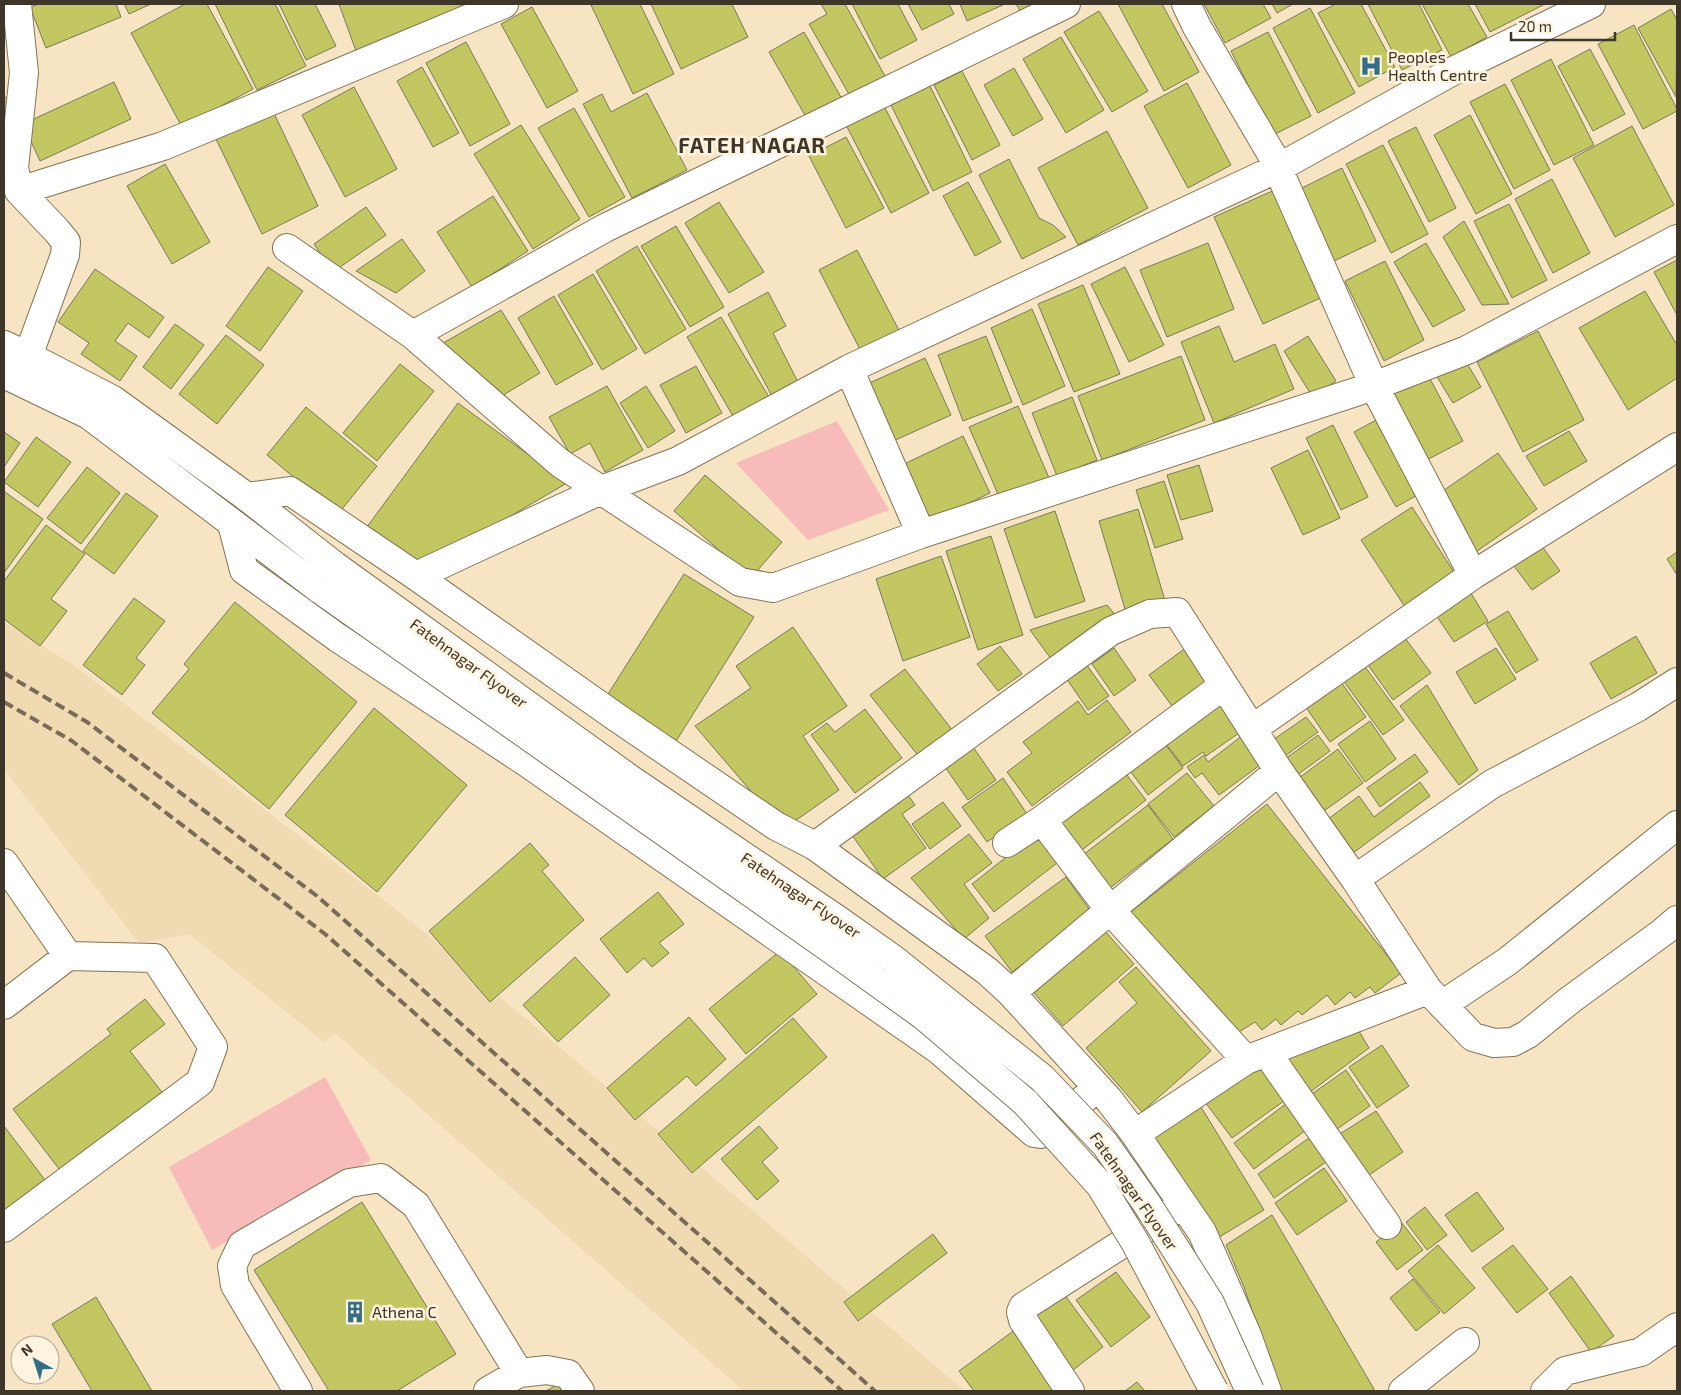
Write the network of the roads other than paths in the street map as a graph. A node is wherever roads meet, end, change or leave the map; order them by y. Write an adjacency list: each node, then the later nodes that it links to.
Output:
1 (17, 4): 7 (street)
2 (504, 4): 7 (street)
3 (1066, 4): 10 (street)
4 (1186, 4): 6 (street)
5 (1590, 4): 6 (street)
6 (1278, 168): 13 (street); 15 (street)
7 (18, 191): 12 (street)
8 (1677, 238): 15 (street)
9 (287, 248): 10 (street)
10 (413, 335): 17 (street)
11 (4, 345): 12 (street, Fatehnagar Flyover)
12 (28, 356): 18 (street, Fatehnagar Flyover)
13 (848, 369): 17 (street); 20 (street)
14 (4, 374): 19 (street, Fatehnagar Flyover)
15 (1374, 386): 20 (street); 21 (street)
16 (1677, 447): 21 (street)
17 (601, 490): 20 (street); 22 (street)
18 (247, 498): 22 (street); 53 (street, Fatehnagar Flyover, bridge)
19 (232, 524): 40 (street); 52 (street, Fatehnagar Flyover, bridge)
20 (921, 534)
21 (1473, 575): 25 (street)
22 (416, 576): 30 (street)
23 (1677, 682): 32 (street)
24 (1224, 686): 25 (street); 27 (street); 30 (street)
25 (1252, 729): 26 (street)
26 (1279, 771): 32 (street); 33 (street)
27 (1042, 820): 29 (street); 33 (street)
28 (1677, 824): 37 (street)
29 (1007, 843)
30 (815, 846): 36 (street)
31 (4, 863): 35 (street)
32 (1355, 879): 37 (street)
33 (1110, 910): 36 (street); 39 (street)
34 (1677, 920): 37 (street)
35 (68, 956): 38 (street); 44 (street)
36 (1011, 993): 40 (street)
37 (1435, 997): 39 (street)
38 (4, 1005)
39 (1256, 1057): 41 (street); 43 (street)
40 (1098, 1087): 41 (street)
41 (1135, 1134): 42 (street)
42 (1183, 1204): 51 (street); 54 (street)
43 (1387, 1225)
44 (4, 1228)
45 (1677, 1327): 56 (street)
46 (1465, 1342): 55 (street)
47 (520, 1373): 48 (street); 49 (street); 50 (street)
48 (298, 1391)
49 (488, 1391)
50 (580, 1391)
51 (1070, 1391)
52 (1214, 1391)
53 (1250, 1391)
54 (1267, 1391)
55 (1404, 1391)
56 (1545, 1391)

